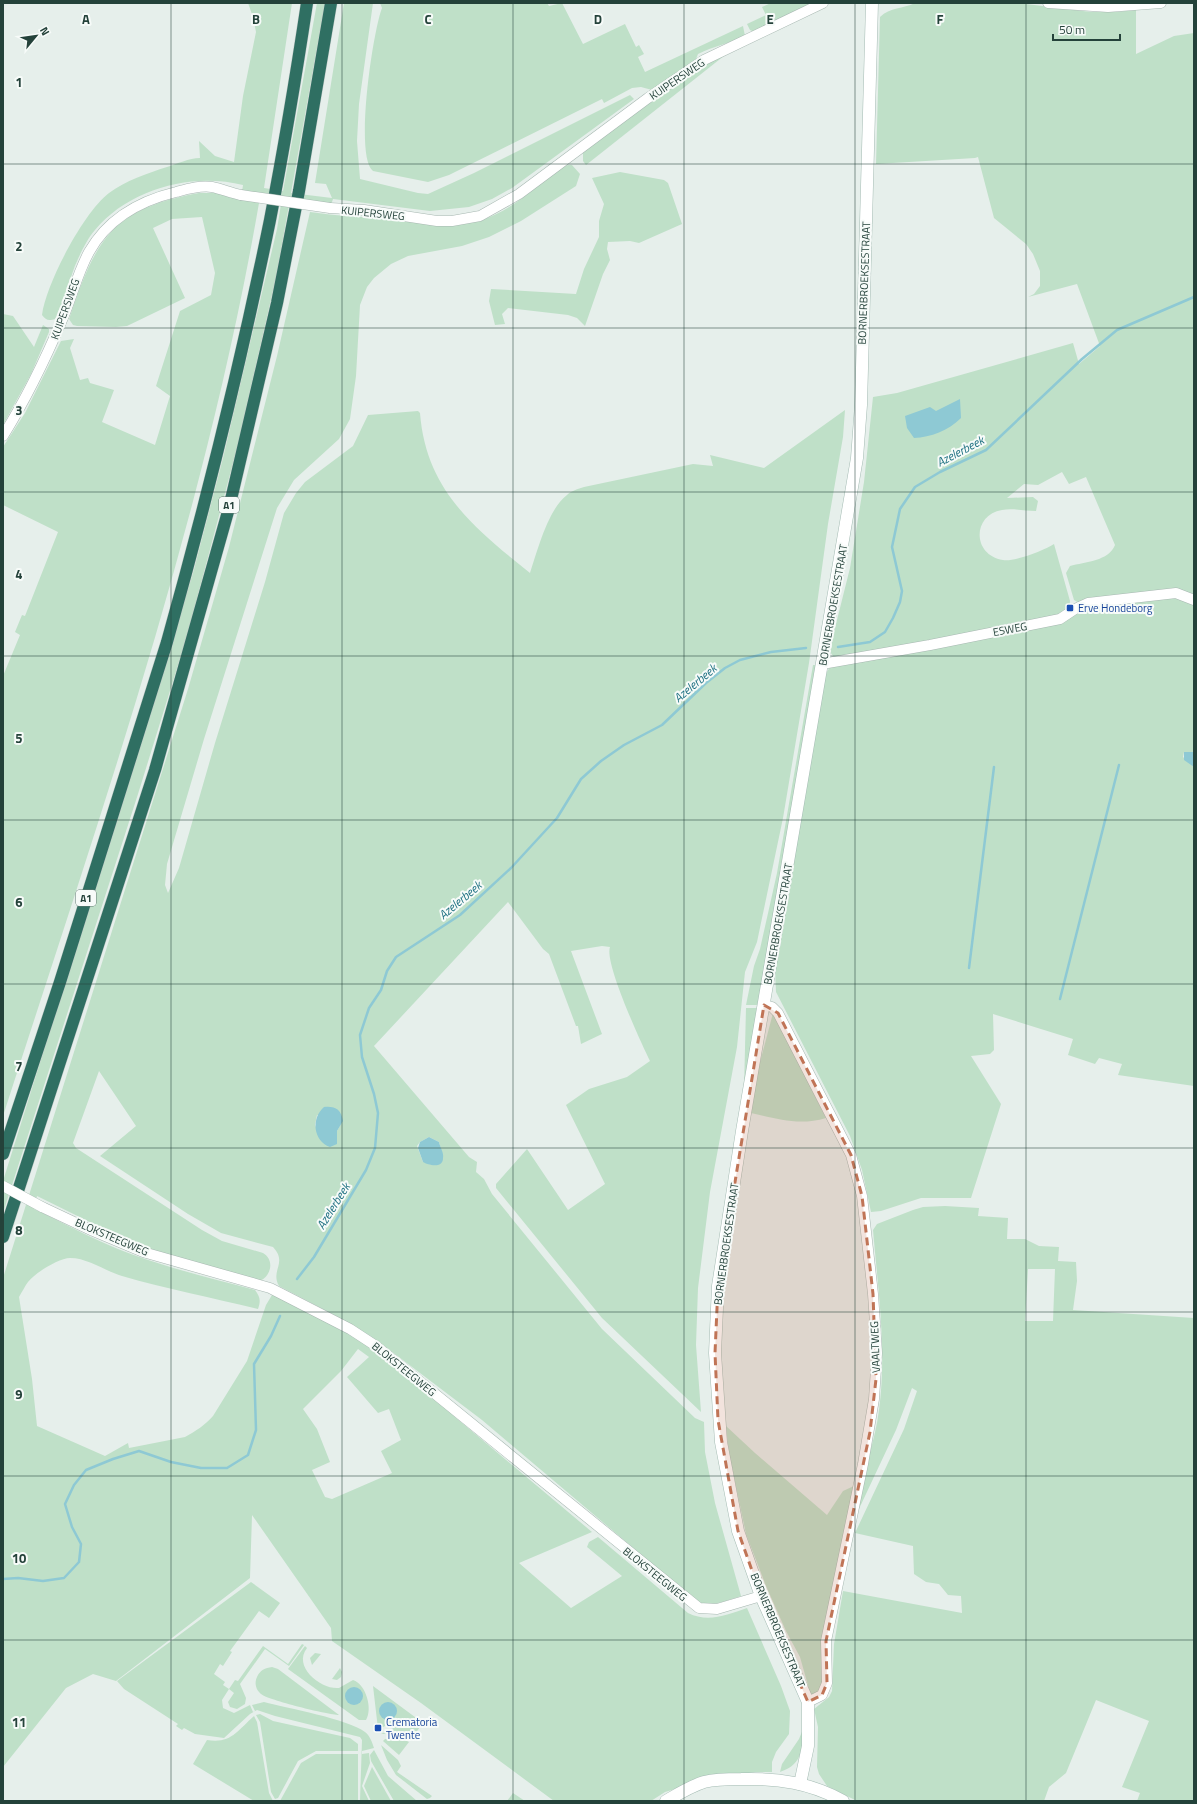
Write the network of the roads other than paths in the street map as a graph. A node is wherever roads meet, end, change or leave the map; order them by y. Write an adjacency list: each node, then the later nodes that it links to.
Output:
1 (307, 3): 11 (highway, A1)
2 (331, 3): 13 (highway, A1)
3 (823, 3): 7 (street, KUIPERSWEG, bridge)
4 (872, 3): 9 (main road, BORNERBROEKSESTRAAT)
5 (1048, 3): 6 (street)
6 (1161, 3)
7 (3, 436)
8 (1194, 600): 9 (street, ESWEG)
9 (822, 664): 10 (main road, BORNERBROEKSESTRAAT)
10 (764, 1005): 14 (main road, BORNERBROEKSESTRAAT); 15 (street, VAALTWEG)
11 (3, 1154)
12 (3, 1186): 14 (street, BLOKSTEEGWEG, bridge)
13 (3, 1237)
14 (761, 1596): 15 (main road, BORNERBROEKSESTRAAT)
15 (808, 1702): 16 (main road, BORNERBROEKSESTRAAT)
16 (800, 1784): 17 (main road); 18 (main road)
17 (666, 1801)
18 (843, 1801)

